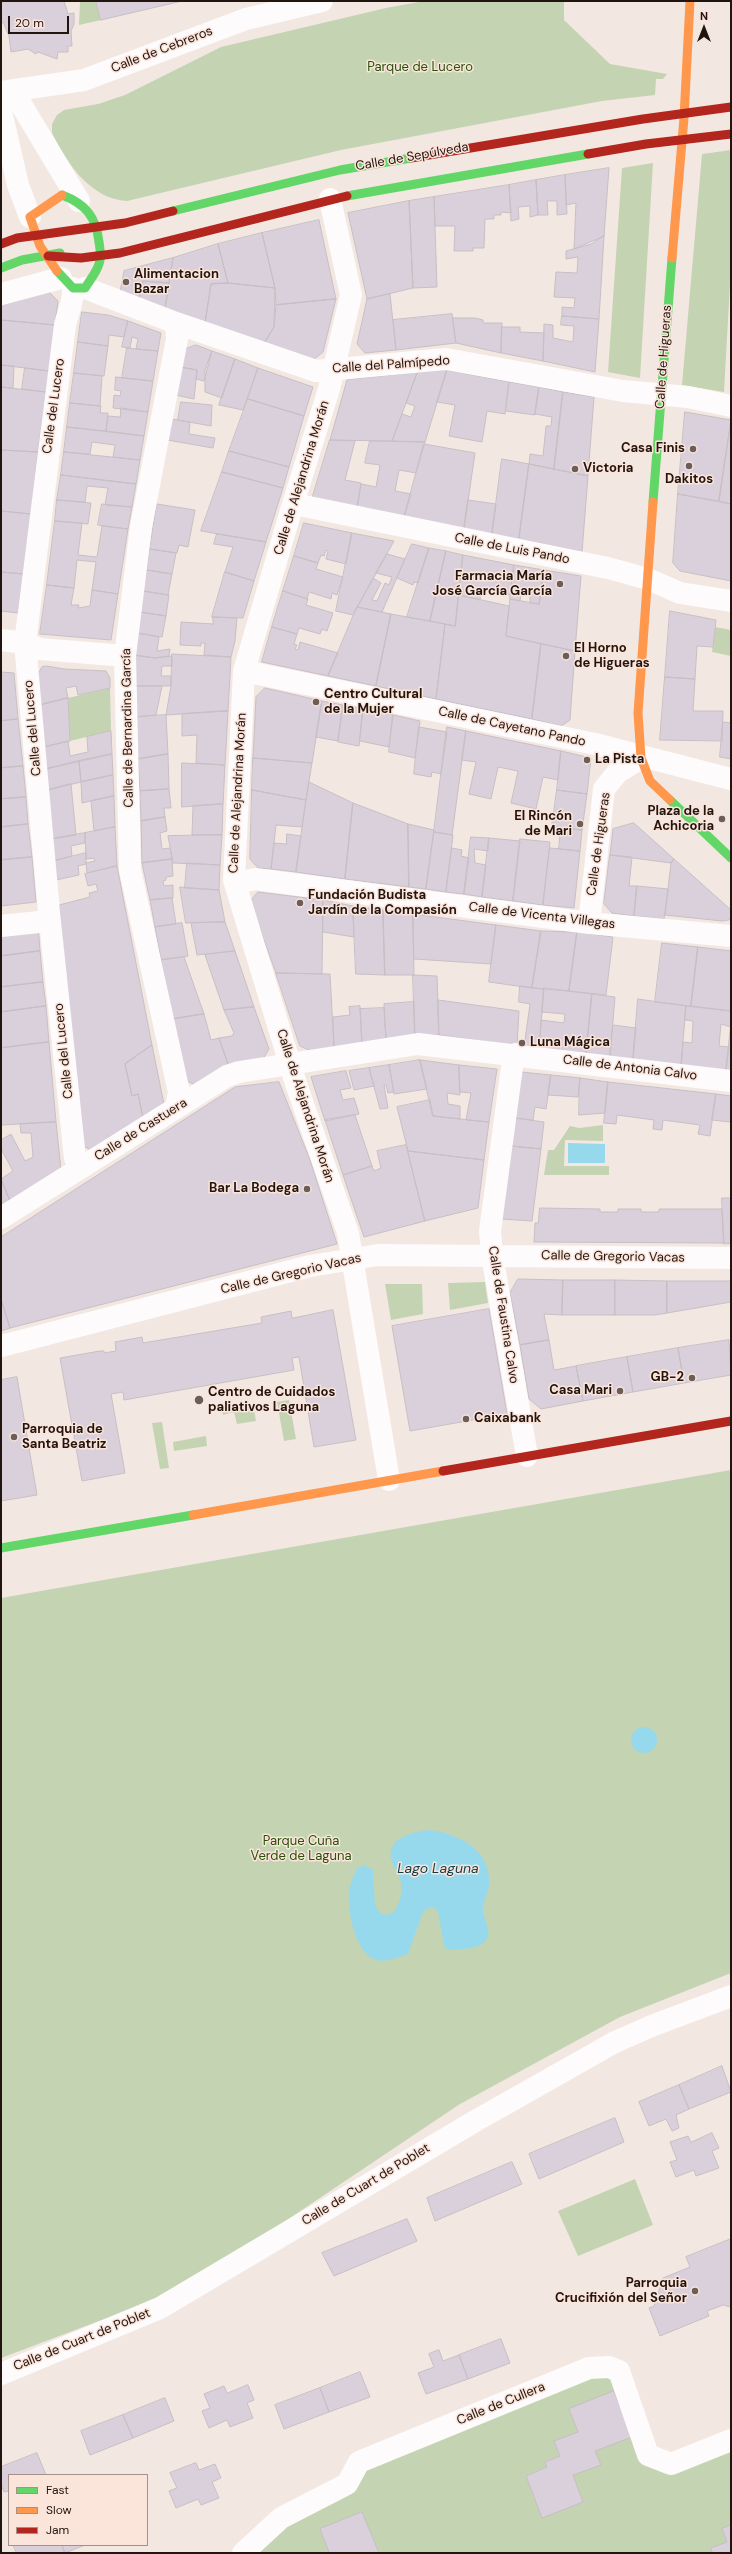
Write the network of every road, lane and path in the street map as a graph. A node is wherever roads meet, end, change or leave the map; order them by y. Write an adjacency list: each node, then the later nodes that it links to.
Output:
1 (322, 1): 3 (street, Calle de Cebreros)
2 (690, 1): 20 (street, Calle de Higueras)
3 (7, 92): 8 (street)
4 (731, 107): 10 (street, Calle de Sepúlveda)
5 (1, 111): 9 (street)
6 (731, 134): 7 (street, Calle de Sepúlveda)
7 (330, 199): 14 (street, Calle de Sepúlveda); 19 (street, Calle de Alejandrina Morán)
8 (79, 201): 9 (street, Calle de Sepúlveda); 10 (street)
9 (32, 227): 10 (street, Calle de Sepúlveda); 11 (street, Calle de Sepúlveda); 13 (street)
10 (98, 227): 12 (street)
11 (1, 244)
12 (92, 245): 13 (street, Calle de Sepúlveda); 14 (street)
13 (48, 256): 14 (street, Calle de Sepúlveda); 15 (street, Calle de Sepúlveda); 16 (street)
14 (101, 256): 16 (street)
15 (1, 268)
16 (73, 285): 17 (street); 18 (street, Calle del Palmípedo); 26 (street, Calle del Lucero)
17 (1, 294)
18 (176, 323): 19 (street, Calle del Palmípedo); 27 (street, Calle de Bernardina García)
19 (334, 369): 20 (street, Calle del Palmípedo); 22 (street, Calle de Alejandrina Morán)
20 (660, 394): 21 (street, Calle del Palmípedo); 23 (street, Calle de Higueras)
21 (731, 406)
22 (292, 507): 23 (street, Calle de Luis Pando); 28 (street, Calle de Alejandrina Morán)
23 (648, 579): 24 (street, Calle de Luis Pando); 29 (street, Calle de Higueras)
24 (731, 601)
25 (1, 640): 26 (street)
26 (25, 643): 27 (street); 41 (street, Calle del Lucero)
27 (125, 656): 40 (street, Calle de Bernardina García)
28 (244, 671): 29 (street, Calle de Cayetano Pando); 32 (street, Calle de Alejandrina Morán)
29 (640, 758): 30 (street, Calle de Cayetano Pando); 31 (street); 34 (street, Calle de Higueras)
30 (731, 779)
31 (731, 858)
32 (234, 880): 34 (street, Calle de Vicenta Villegas); 38 (street, Calle de Alejandrina Morán)
33 (39, 922): 35 (street)
34 (589, 923): 36 (street, Calle de Vicenta Villegas)
35 (1, 926)
36 (731, 936)
37 (516, 1054): 38 (street, Calle de Antonia Calvo); 39 (street, Calle de Antonia Calvo); 43 (street, Calle de Faustina Calvo)
38 (291, 1065): 40 (street, Calle de Castuera); 44 (street, Calle de Alejandrina Morán)
39 (731, 1081)
40 (176, 1108): 41 (street, Calle de Castuera)
41 (86, 1165): 42 (street, Calle de Castuera)
42 (1, 1218)
43 (492, 1256): 44 (street, Calle de Gregorio Vacas); 45 (street, Calle de Gregorio Vacas); 48 (street, Calle de Faustina Calvo)
44 (353, 1258): 46 (street, Calle de Gregorio Vacas); 49 (street, Calle de Alejandrina Morán)
45 (731, 1258)
46 (1, 1346)
47 (731, 1421): 48 (street)
48 (527, 1456): 49 (street)
49 (389, 1480): 50 (street)
50 (1, 1548)
51 (731, 1996): 52 (street, Calle de Cuart de Poblet)
52 (1, 2374)
53 (731, 2440): 54 (street, Calle de Cullera)
54 (243, 2553)

